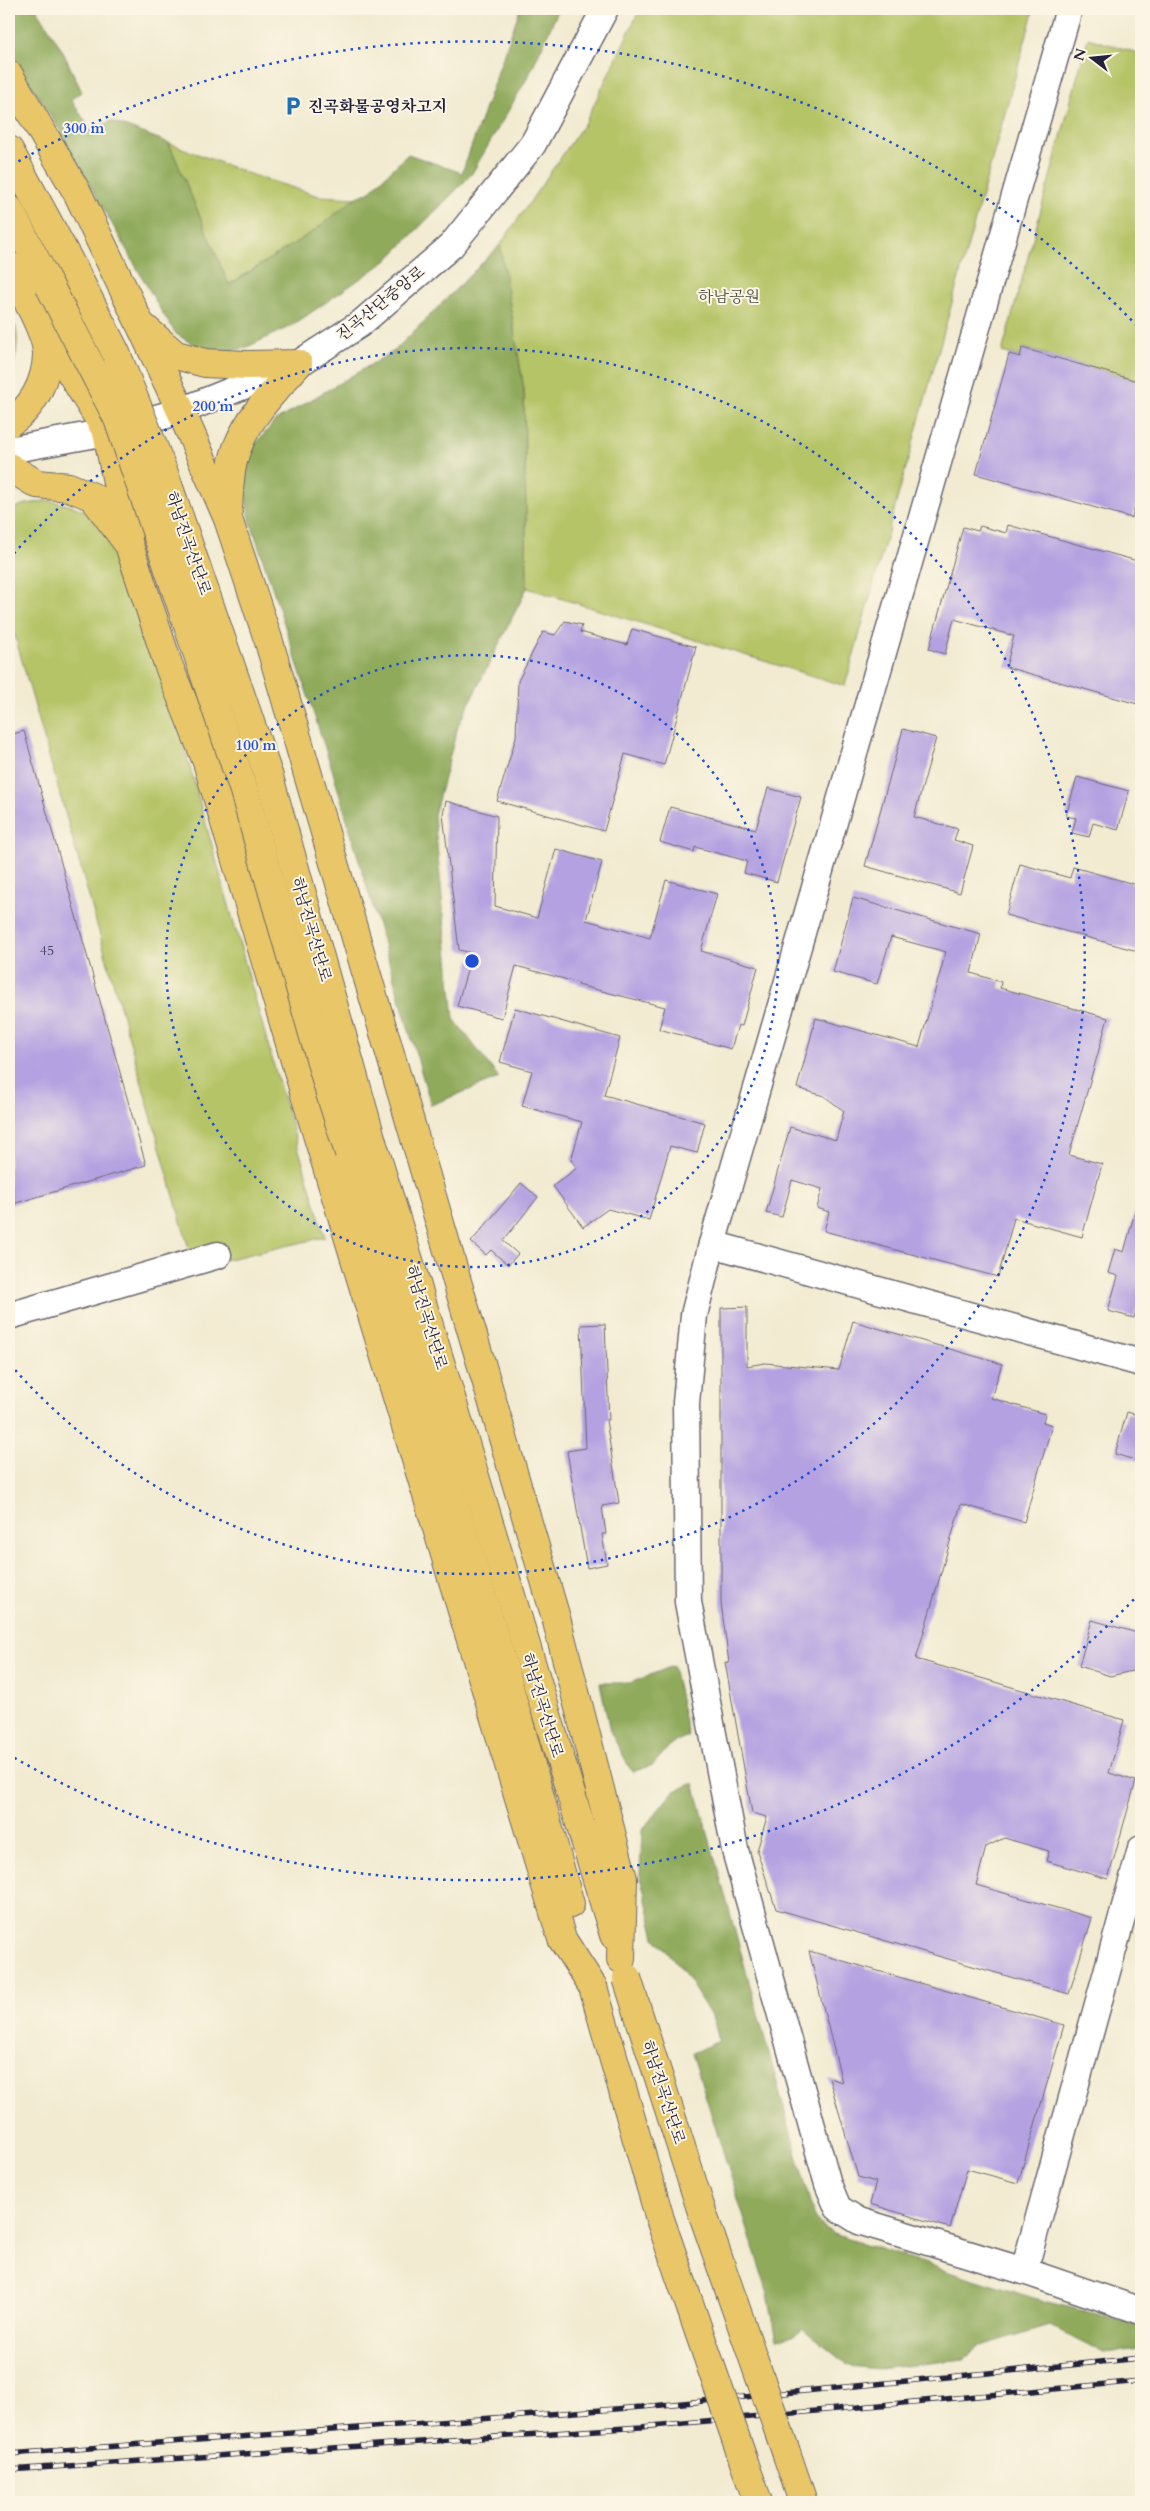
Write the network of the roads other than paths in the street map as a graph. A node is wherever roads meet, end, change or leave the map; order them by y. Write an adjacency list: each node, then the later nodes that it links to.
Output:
1 (605, 9): 9 (street, 진곡산단중앙로)
2 (1069, 9): 18 (street)
3 (9, 75): 8 (highway)
4 (9, 150): 17 (highway, 하남진곡산단로, bridge)
5 (9, 208): 17 (highway, 하남진곡산단로, bridge)
6 (9, 266): 7 (highway)
7 (30, 306): 11 (highway); 12 (highway)
8 (140, 324): 9 (highway); 10 (highway)
9 (298, 364): 10 (street, 진곡산단중앙로); 15 (highway)
10 (182, 411): 12 (street, 진곡산단중앙로); 15 (highway)
11 (9, 423)
12 (108, 432): 13 (street, 진곡산단중앙로); 16 (highway)
13 (9, 450)
14 (9, 467): 16 (highway)
15 (228, 519): 23 (highway)
16 (129, 545): 24 (highway)
17 (361, 1149): 23 (highway, 하남진곡산단로); 24 (highway, 하남진곡산단로)
18 (712, 1244): 21 (street); 25 (street)
19 (218, 1255): 20 (street)
20 (9, 1316)
21 (1141, 1364)
22 (1141, 1849): 25 (street)
23 (624, 1968): 28 (highway, 하남진곡산단로, bridge)
24 (593, 1987): 27 (highway, 하남진곡산단로, bridge)
25 (1024, 2271): 26 (street)
26 (1141, 2311)
27 (758, 2502)
28 (803, 2502)

